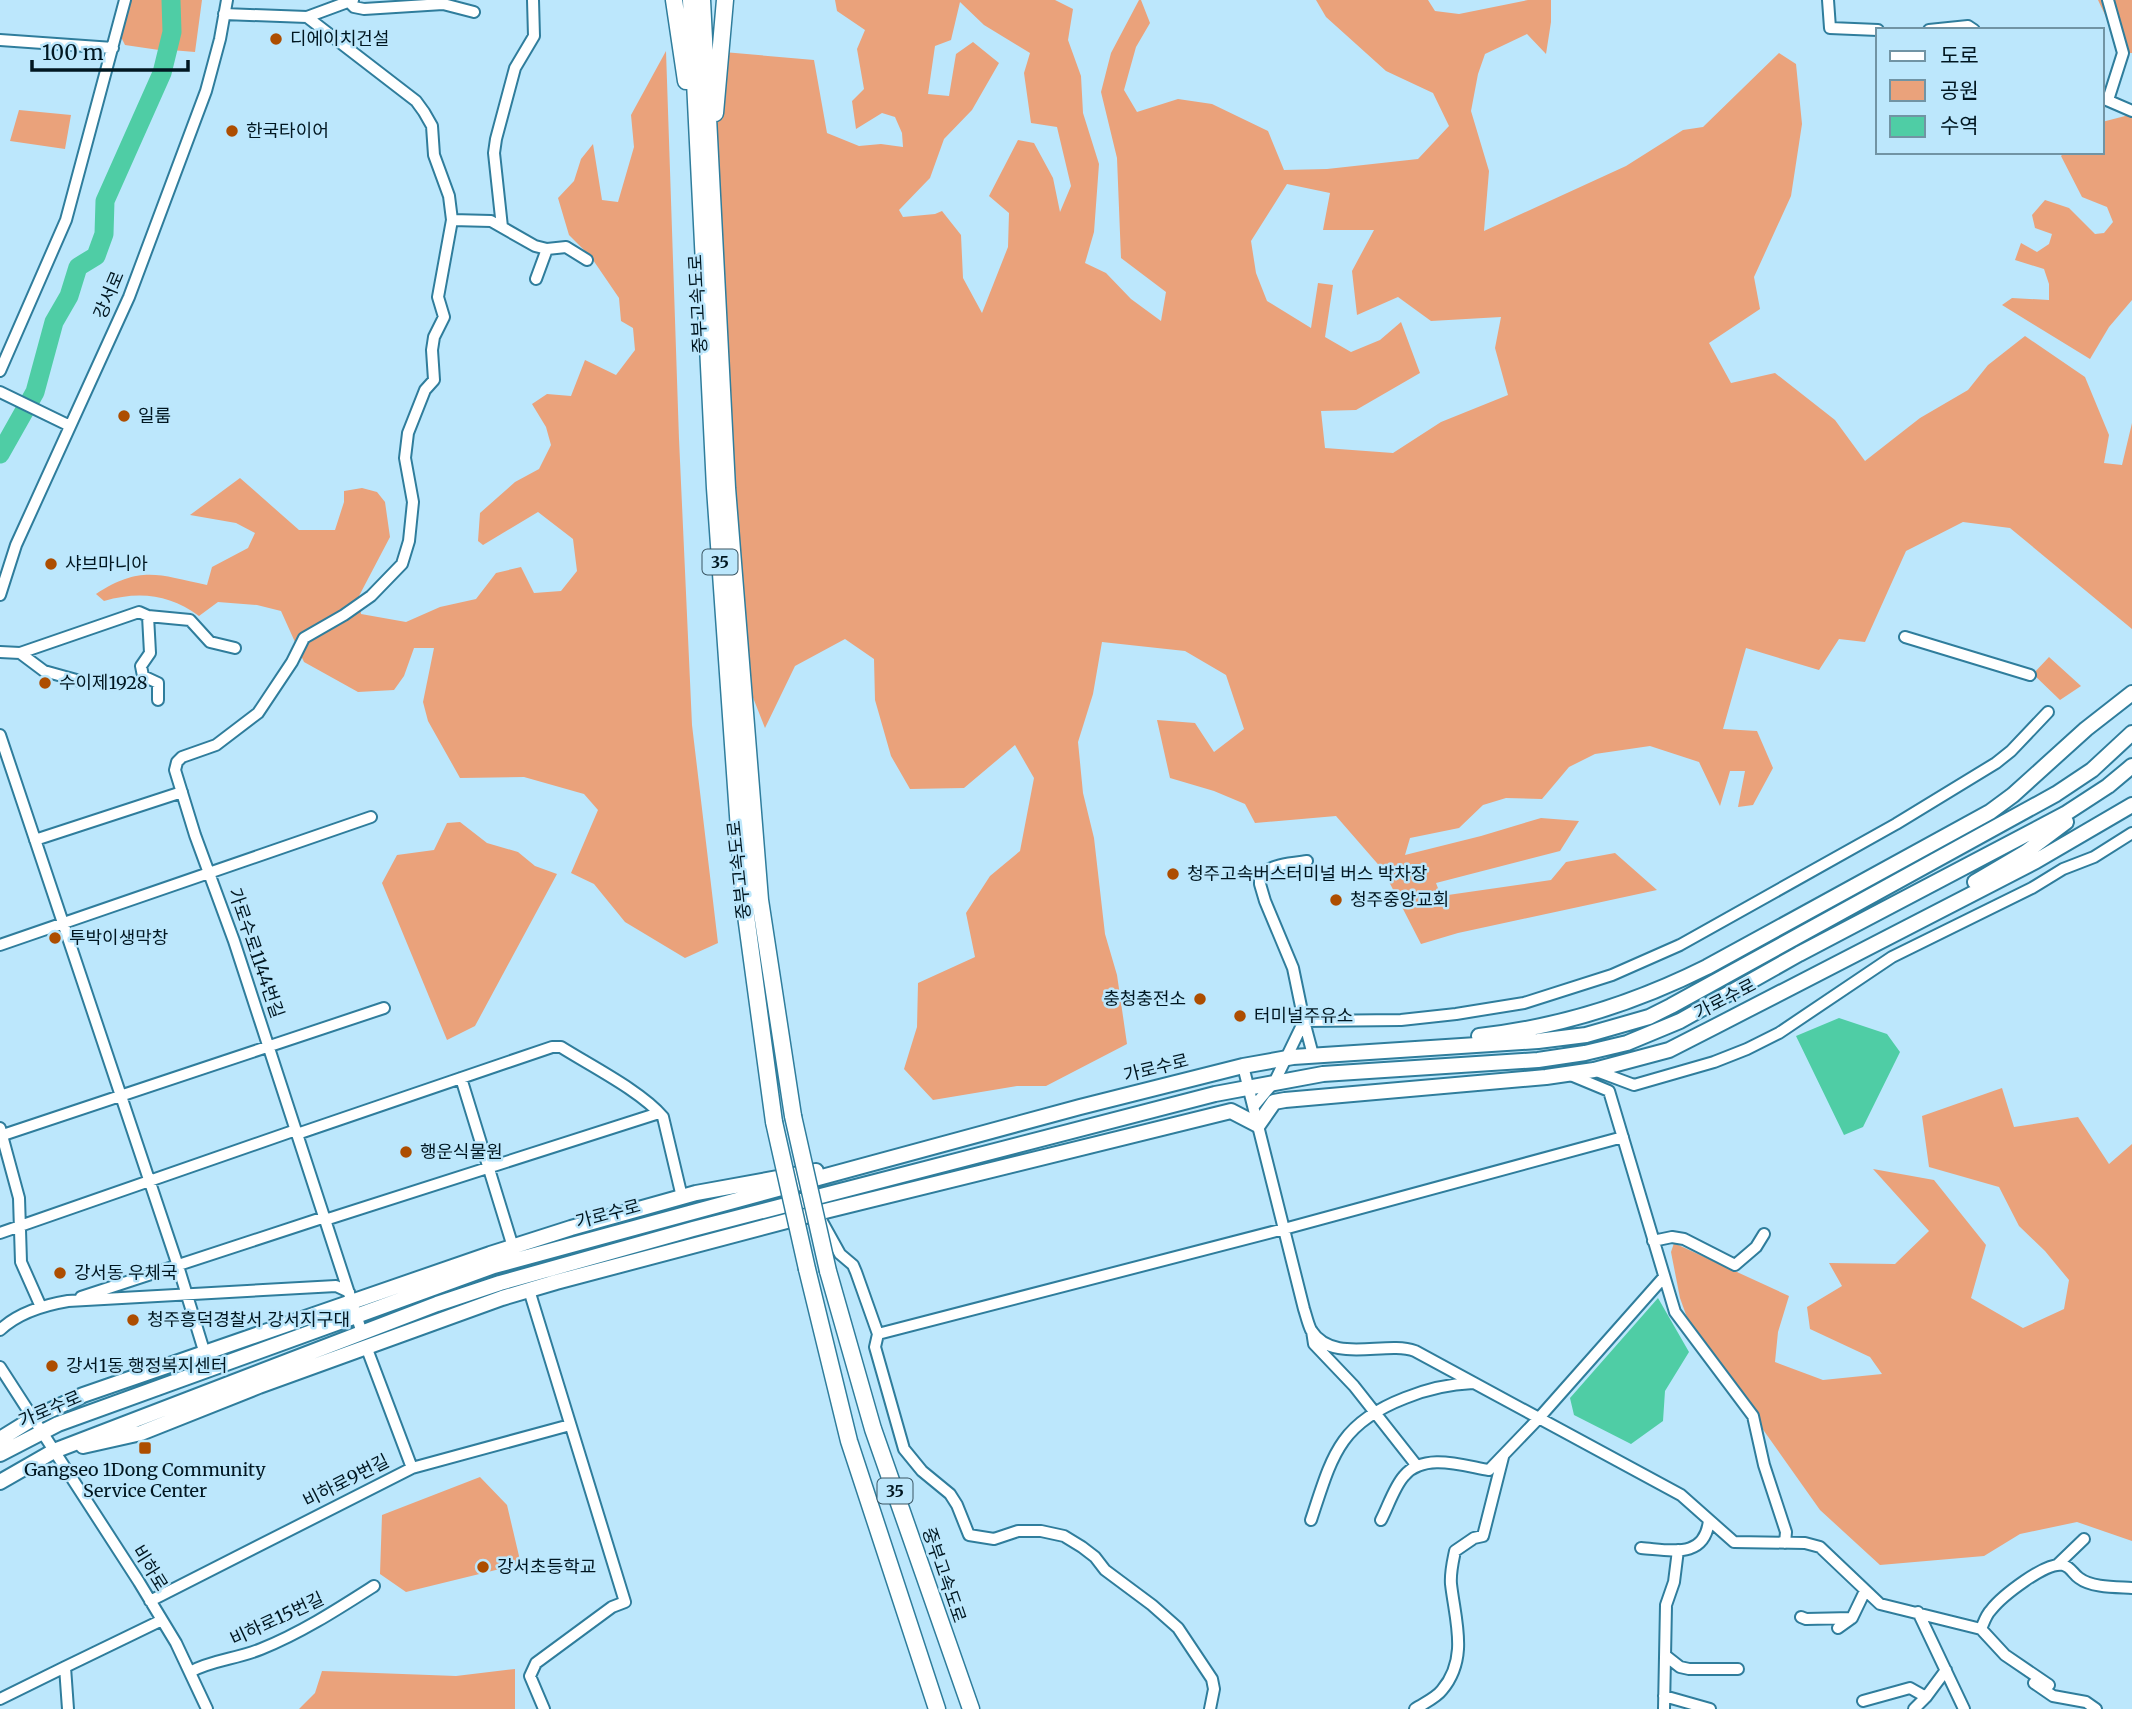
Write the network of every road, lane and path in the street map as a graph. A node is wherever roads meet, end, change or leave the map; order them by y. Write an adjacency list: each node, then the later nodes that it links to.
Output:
1 (125, 0): 18 (street)
2 (227, 0): 12 (street, 강서로)
3 (533, 0): 23 (street)
4 (674, 0): 21 (highway)
5 (691, 0): 21 (highway, 중부고속도로 / 35)
6 (702, 0): 21 (highway, 중부고속도로 / 35)
7 (725, 0): 21 (highway)
8 (1828, 0): 16 (street)
9 (2108, 0): 19 (street)
10 (351, 1): 11 (street); 13 (street)
11 (474, 12)
12 (224, 14): 13 (street); 29 (street, 강서로)
13 (307, 17): 22 (street)
14 (1948, 28): 15 (street)
15 (1971, 28)
16 (1876, 30)
17 (0, 40): 18 (street)
18 (113, 48): 27 (street)
19 (2105, 99): 20 (street)
20 (2132, 111)
21 (704, 146): 146 (highway, 중부고속도로 / 35, bridge); 147 (highway, 중부고속도로 / 35, bridge)
22 (452, 220): 23 (street); 45 (street, 가로수로1144번길)
23 (502, 227): 24 (street)
24 (547, 249): 25 (street); 26 (street)
25 (587, 260)
26 (536, 279)
27 (0, 371)
28 (1, 392): 29 (street)
29 (70, 426): 30 (street, 강서로)
30 (0, 595)
31 (148, 616): 33 (street); 35 (street); 39 (street)
32 (1905, 637): 36 (street)
33 (235, 648)
34 (0, 652): 35 (street)
35 (19, 653): 37 (street)
36 (2030, 675)
37 (80, 681)
38 (2132, 693): 58 (main road, 가로수로)
39 (158, 700)
40 (2048, 712): 56 (street)
41 (2132, 733): 58 (main road, 가로수로)
42 (0, 735): 49 (street)
43 (2132, 766): 44 (main road, 가로수로)
44 (2108, 786): 53 (main road); 65 (main road, 가로수로)
45 (182, 792): 49 (street); 51 (street, 가로수로1144번길)
46 (2132, 805): 53 (main road, 가로수로)
47 (371, 817): 51 (street, 가로수로1144번길)
48 (2132, 832): 62 (street)
49 (35, 840): 52 (street)
50 (1307, 861): 56 (street)
51 (209, 872): 52 (street, 가로수로1144번길); 57 (street, 가로수로1144번길)
52 (63, 923): 54 (street, 가로수로1144번길); 67 (street)
53 (1904, 929): 62 (main road, 가로수로)
54 (0, 945)
55 (384, 1008): 57 (street, 가로수로1144번길)
56 (1304, 1021): 59 (street); 60 (street)
57 (269, 1046): 67 (street, 가로수로1144번길); 73 (street, 가로수로1144번길)
58 (1393, 1050): 59 (main road, 가로수로)
59 (1313, 1055): 60 (main road, 가로수로)
60 (1287, 1058): 61 (main road, 가로수로); 65 (street)
61 (1243, 1066): 66 (street); 76 (main road, 가로수로)
62 (1594, 1070): 63 (main road, 가로수로)
63 (1568, 1074): 68 (main road, 가로수로); 75 (street)
64 (461, 1078): 71 (street); 73 (street); 77 (street)
65 (1275, 1081): 66 (main road, 가로수로); 69 (street)
66 (1249, 1087): 69 (street); 97 (main road, 가로수로)
67 (120, 1094): 74 (street, 가로수로1144번길); 78 (street)
68 (1274, 1102): 69 (street, 가로수로); 72 (main road)
69 (1254, 1106): 70 (street, 가로수로); 72 (street)
70 (1231, 1111): 72 (main road); 80 (main road, 가로수로)
71 (659, 1113): 77 (street); 79 (street)
72 (1258, 1125): 83 (street)
73 (297, 1132): 78 (street); 81 (street, 가로수로1144번길)
74 (1, 1133): 82 (street)
75 (1623, 1137): 83 (street); 86 (street)
76 (893, 1159): 79 (main road); 93 (main road, 가로수로)
77 (489, 1167): 81 (street); 87 (street)
78 (149, 1181): 82 (street); 88 (street)
79 (681, 1197): 87 (main road)
80 (817, 1213): 90 (main road, 가로수로); 98 (street)
81 (325, 1219): 88 (street); 93 (street, 가로수로1144번길)
82 (20, 1226): 84 (street); 94 (street)
83 (1284, 1228): 96 (street); 98 (street)
84 (0, 1233)
85 (1763, 1234): 86 (street)
86 (1653, 1241): 89 (street)
87 (513, 1247): 93 (main road)
88 (178, 1266): 91 (street); 92 (street)
89 (1664, 1277): 104 (street); 118 (street)
90 (529, 1290): 99 (main road, 가로수로); 106 (street)
91 (187, 1296): 92 (street); 93 (street); 100 (street)
92 (68, 1301): 94 (street)
93 (352, 1303): 97 (street, 가로수로1144번길); 100 (main road); 105 (main road, 가로수로)
94 (41, 1307): 95 (street)
95 (0, 1330)
96 (1312, 1331): 102 (street); 103 (street)
97 (362, 1333): 108 (main road, 가로수로)
98 (878, 1334): 148 (street)
99 (367, 1349): 108 (main road, 가로수로); 112 (street)
100 (205, 1354): 105 (main road)
101 (0, 1367): 105 (street, 비하로)
102 (1476, 1383): 103 (street); 104 (street)
103 (1373, 1412): 111 (street); 114 (street)
104 (1539, 1418): 110 (street); 116 (street)
105 (38, 1424): 107 (main road); 108 (street, 비하로); 109 (main road, 가로수로)
106 (570, 1425): 112 (street, 비하로9번길); 145 (street)
107 (0, 1439)
108 (54, 1451): 113 (main road, 가로수로); 125 (street, 비하로)
109 (0, 1454)
110 (1504, 1454): 111 (street); 149 (street)
111 (1417, 1466): 115 (street)
112 (412, 1468): 125 (street, 비하로9번길)
113 (0, 1482)
114 (1311, 1520)
115 (1381, 1520)
116 (1709, 1520): 118 (street); 120 (street)
117 (2084, 1539): 121 (street)
118 (1785, 1543): 124 (street)
119 (1640, 1548): 120 (street)
120 (1678, 1550): 133 (street)
121 (2057, 1565): 123 (street); 131 (street)
122 (374, 1586): 137 (street, 비하로15번길)
123 (2132, 1588)
124 (1865, 1591): 126 (street); 128 (street)
125 (150, 1601): 129 (street, 비하로)
126 (1918, 1612): 131 (street); 136 (street)
127 (1801, 1617): 128 (street)
128 (1852, 1618): 130 (street)
129 (162, 1620): 134 (street); 137 (street, 비하로)
130 (1838, 1628)
131 (1981, 1629): 132 (street)
132 (1998, 1648): 138 (street); 154 (street)
133 (1666, 1656): 135 (street); 139 (street)
134 (65, 1667): 141 (street); 143 (street)
135 (1738, 1670)
136 (1946, 1670): 140 (street); 153 (street)
137 (190, 1672): 144 (street, 비하로)
138 (2049, 1685)
139 (1664, 1696): 150 (street); 151 (street)
140 (1926, 1697): 142 (street); 152 (street)
141 (0, 1699)
142 (1863, 1702)
143 (68, 1709)
144 (207, 1709)
145 (544, 1709)
146 (937, 1709)
147 (971, 1709)
148 (1210, 1709)
149 (1415, 1709)
150 (1664, 1709)
151 (1710, 1709)
152 (1914, 1709)
153 (1964, 1709)
154 (2096, 1709)

